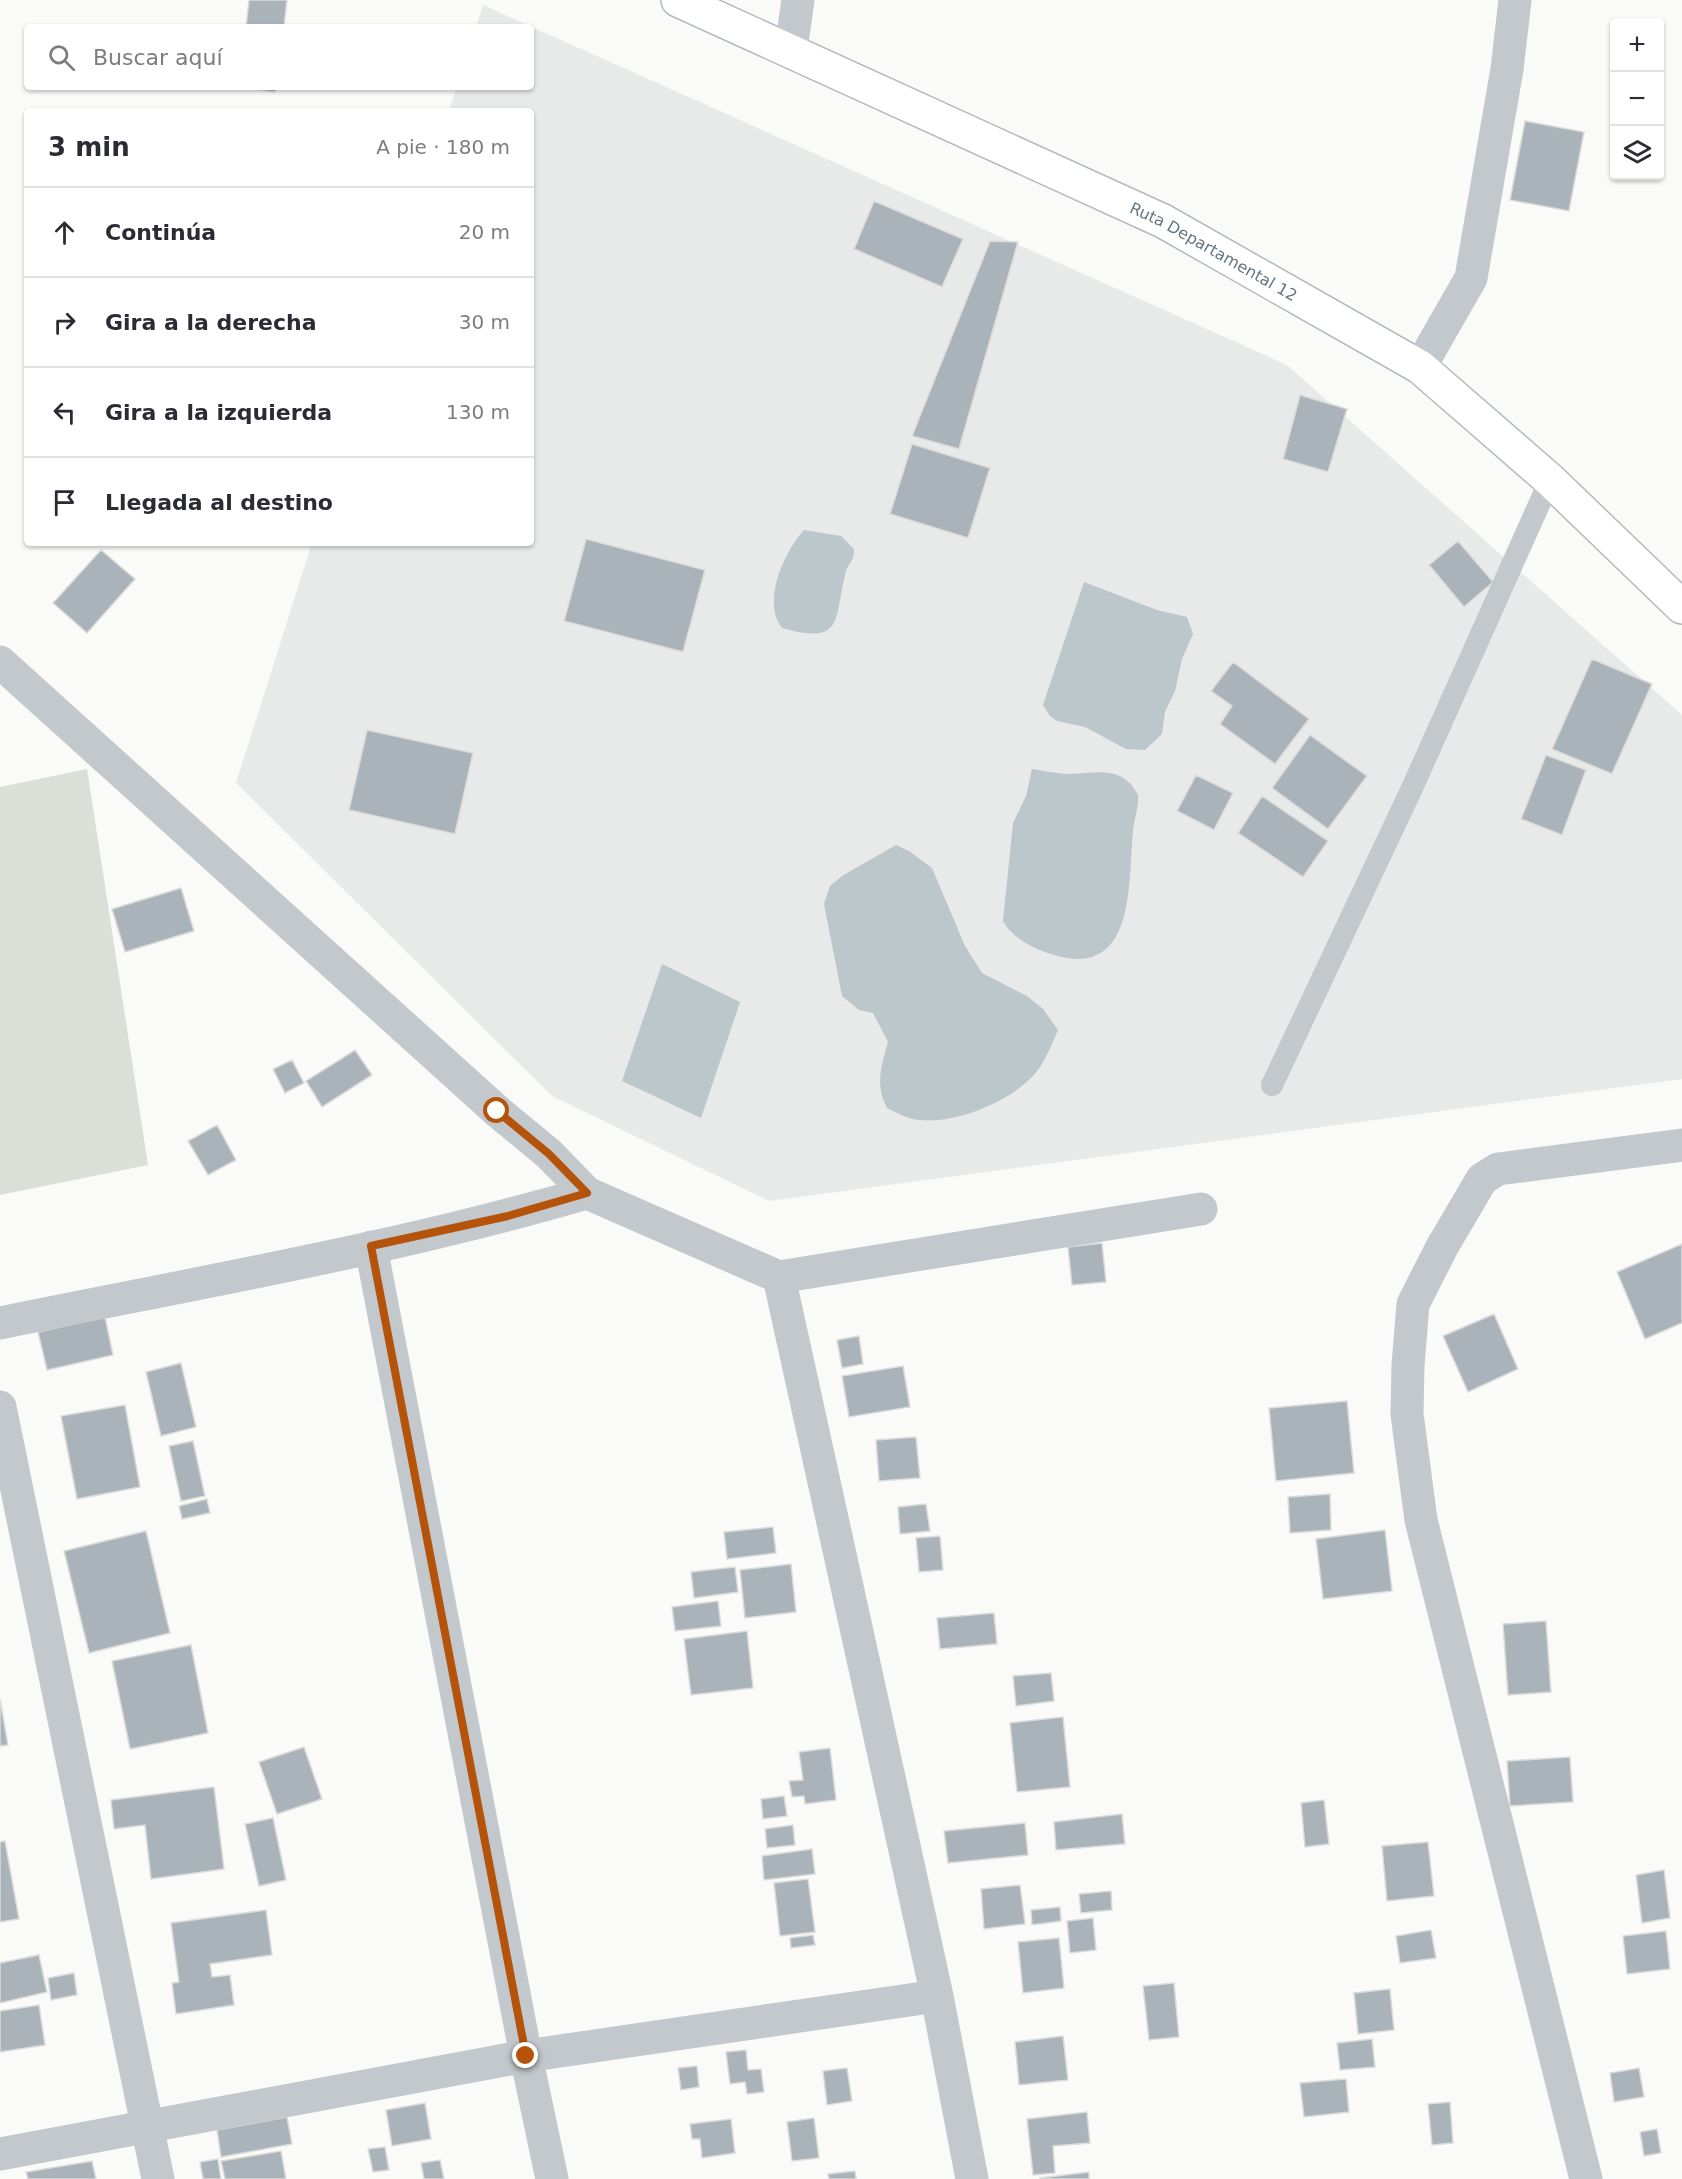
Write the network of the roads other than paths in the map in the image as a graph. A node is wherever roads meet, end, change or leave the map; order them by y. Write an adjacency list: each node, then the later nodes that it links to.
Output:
1 (678, 0): 4 (main road, Ruta Departamental 12)
2 (798, 0): 4 (street)
3 (1515, 0): 5 (street)
4 (790, 49): 5 (main road, Ruta Departamental 12)
5 (1420, 367): 6 (main road, Ruta Departamental 12)
6 (1550, 480): 7 (main road, Ruta Departamental 12); 9 (lane)
7 (1682, 607)
8 (0, 662): 11 (street)
9 (1272, 1085)
10 (1682, 1145): 24 (street)
11 (587, 1193): 13 (street); 14 (street)
12 (1201, 1209): 14 (street)
13 (371, 1246): 15 (street); 18 (street)
14 (779, 1277): 17 (street)
15 (0, 1323)
16 (0, 1407): 19 (street)
17 (937, 1996): 18 (street); 23 (street)
18 (526, 2056): 19 (street); 22 (street)
19 (147, 2126): 20 (street); 21 (street)
20 (0, 2154)
21 (158, 2179)
22 (552, 2179)
23 (972, 2179)
24 (1587, 2179)

